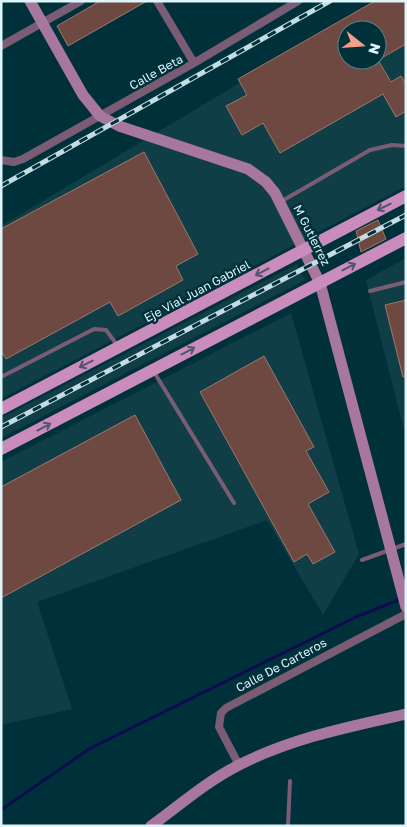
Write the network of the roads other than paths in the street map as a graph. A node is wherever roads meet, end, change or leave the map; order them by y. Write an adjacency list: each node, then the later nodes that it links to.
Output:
1 (30, 1): 6 (street, M Gutierrez)
2 (81, 1): 6 (street)
3 (156, 1): 8 (street)
4 (298, 1): 5 (street, Calle Beta)
5 (284, 5): 8 (street, Calle Beta)
6 (43, 24): 7 (street); 9 (street, M Gutierrez)
7 (1, 46)
8 (194, 63): 9 (street, Calle Beta)
9 (100, 116): 11 (street, Calle Beta); 13 (street, M Gutierrez)
10 (406, 146): 13 (lane)
11 (1, 160)
12 (406, 196): 15 (main road, Eje Vial Juan Gabriel, one-way to 15)
13 (280, 202): 15 (street, M Gutierrez)
14 (406, 238): 16 (main road, one-way to 14)
15 (305, 250): 16 (street, M Gutierrez); 19 (main road, Eje Vial Juan Gabriel, one-way to 19)
16 (320, 282): 20 (main road, one-way to 16); 26 (street, M Gutierrez)
17 (406, 282): 18 (lane)
18 (370, 291)
19 (118, 347): 21 (lane); 22 (main road, Eje Vial Juan Gabriel, one-way to 22)
20 (153, 370): 23 (main road, one-way to 20); 24 (lane)
21 (1, 377)
22 (1, 409)
23 (1, 449)
24 (234, 503)
25 (406, 544): 26 (lane)
26 (391, 549): 27 (lane); 28 (street, M Gutierrez)
27 (362, 560)
28 (406, 607)
29 (406, 614): 31 (street, Calle De Carteros)
30 (406, 714): 31 (street)
31 (239, 765): 33 (street)
32 (290, 781): 34 (lane)
33 (151, 826)
34 (288, 826)

